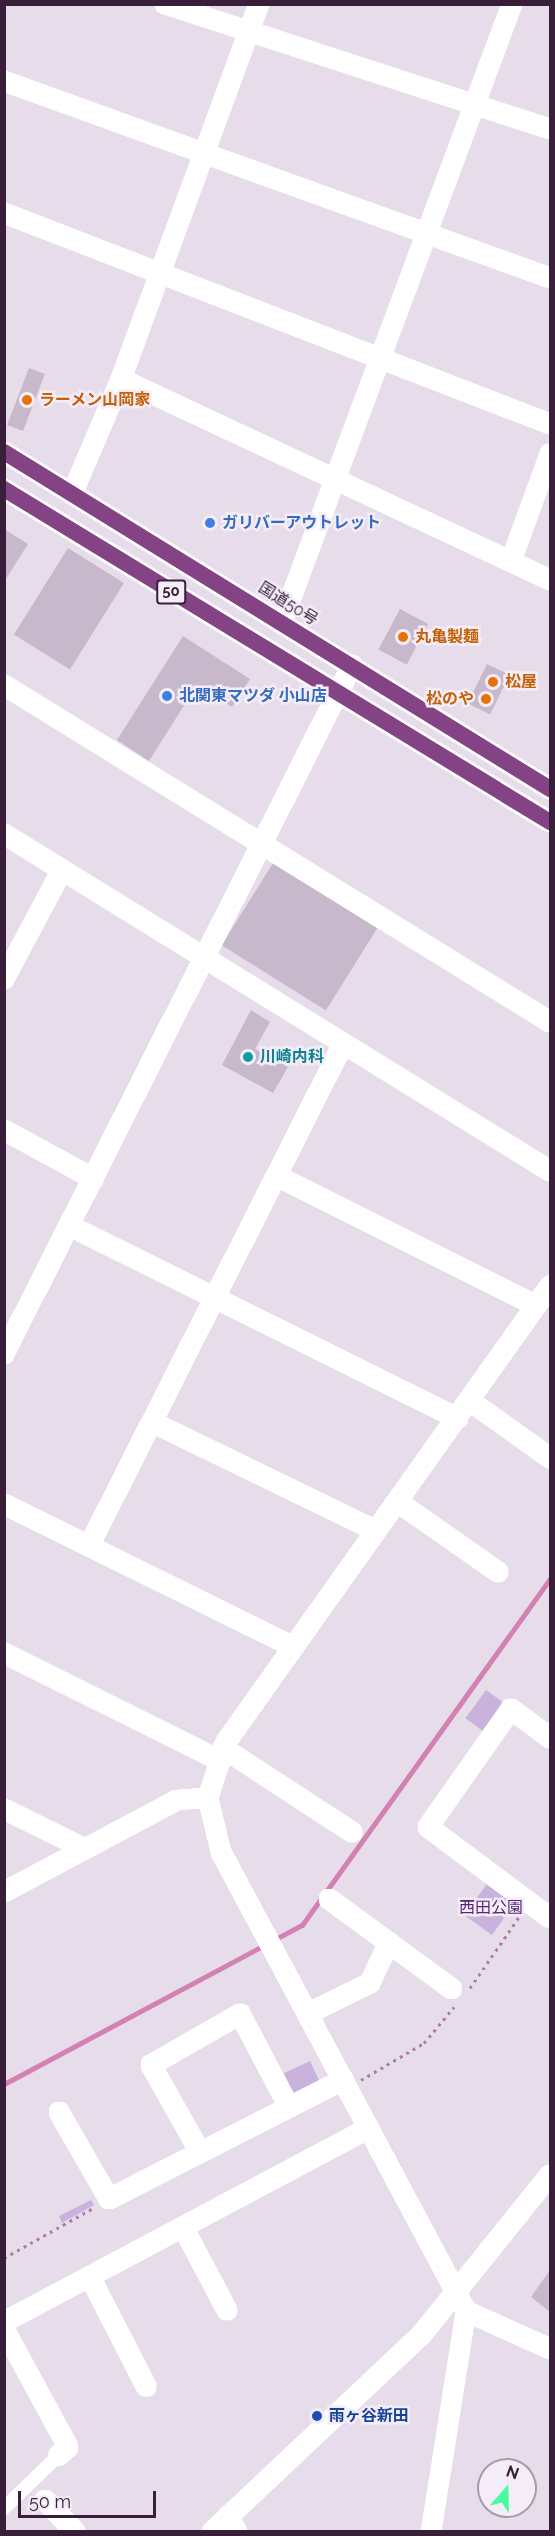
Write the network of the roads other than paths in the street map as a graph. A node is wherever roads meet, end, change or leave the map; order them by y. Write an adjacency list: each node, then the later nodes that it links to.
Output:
1 (165, 4): 4 (street)
2 (259, 4): 4 (street)
3 (512, 4): 6 (street)
4 (249, 31): 6 (street); 8 (street)
5 (4, 81): 8 (street)
6 (475, 104): 7 (street); 10 (street)
7 (550, 129)
8 (204, 151): 10 (street); 11 (street)
9 (4, 213): 11 (street)
10 (424, 233): 12 (street); 13 (street)
11 (160, 272): 13 (street); 14 (street)
12 (550, 278)
13 (378, 358): 15 (street); 18 (street)
14 (121, 379): 18 (street); 20 (street)
15 (550, 424)
16 (4, 452): 20 (highway, 国道50号 / 50)
17 (550, 454): 21 (street)
18 (332, 479): 21 (street); 23 (street)
19 (4, 489): 26 (highway, 50)
20 (72, 494): 23 (highway, 国道50号 / 50)
21 (511, 561): 22 (street)
22 (550, 579)
23 (282, 622): 24 (highway, 国道50号 / 50)
24 (352, 665): 26 (street); 27 (highway, 国道50号 / 50)
25 (4, 685): 30 (street)
26 (337, 695): 28 (highway, 50); 30 (street)
27 (550, 789)
28 (550, 822)
29 (4, 834): 31 (street)
30 (263, 845): 32 (street); 34 (street)
31 (62, 870): 32 (street); 33 (street)
32 (205, 956): 35 (street); 39 (street)
33 (4, 979)
34 (550, 1022)
35 (343, 1044): 37 (street); 38 (street)
36 (4, 1130): 39 (street)
37 (550, 1171)
38 (277, 1176): 42 (street); 43 (street)
39 (94, 1179): 40 (street)
40 (70, 1226): 42 (street); 44 (street)
41 (550, 1286): 43 (street)
42 (214, 1297): 46 (street); 47 (street)
43 (536, 1305): 45 (street)
44 (5, 1350)
45 (470, 1401): 46 (street); 48 (street)
46 (458, 1419): 49 (street)
47 (152, 1422): 51 (street); 52 (street)
48 (550, 1458)
49 (398, 1502): 51 (street); 53 (street)
50 (4, 1504): 52 (street)
51 (376, 1531): 54 (street)
52 (88, 1546): 54 (street)
53 (498, 1572)
54 (293, 1647): 57 (street)
55 (4, 1653): 57 (street)
56 (550, 1738): 64 (street)
57 (220, 1753): 58 (street); 60 (street)
58 (208, 1798): 61 (street); 67 (street)
59 (4, 1809): 61 (street)
60 (352, 1832)
61 (85, 1849): 62 (street)
62 (4, 1892)
63 (329, 1899): 65 (street)
64 (550, 1918)
65 (389, 1942): 66 (street); 67 (street)
66 (452, 1989)
67 (307, 2014): 68 (street)
68 (343, 2080): 69 (street); 71 (street)
69 (289, 2107): 72 (street); 72 (street)
70 (59, 2112): 72 (street)
71 (369, 2128): 74 (street); 76 (street)
72 (200, 2152)
73 (550, 2175): 76 (street)
74 (183, 2227): 75 (street); 77 (street)
75 (90, 2277): 79 (street); 82 (street)
76 (458, 2293): 78 (street); 86 (street)
77 (227, 2310)
78 (466, 2311): 81 (street); 90 (street)
79 (4, 2322)
80 (4, 2329): 83 (street)
81 (550, 2349)
82 (146, 2386)
83 (58, 2456): 85 (lane)
84 (45, 2500): 87 (street)
85 (4, 2508)
86 (228, 2516): 88 (street); 89 (street)
87 (75, 2532)
88 (212, 2532)
89 (237, 2532)
90 (431, 2532)

